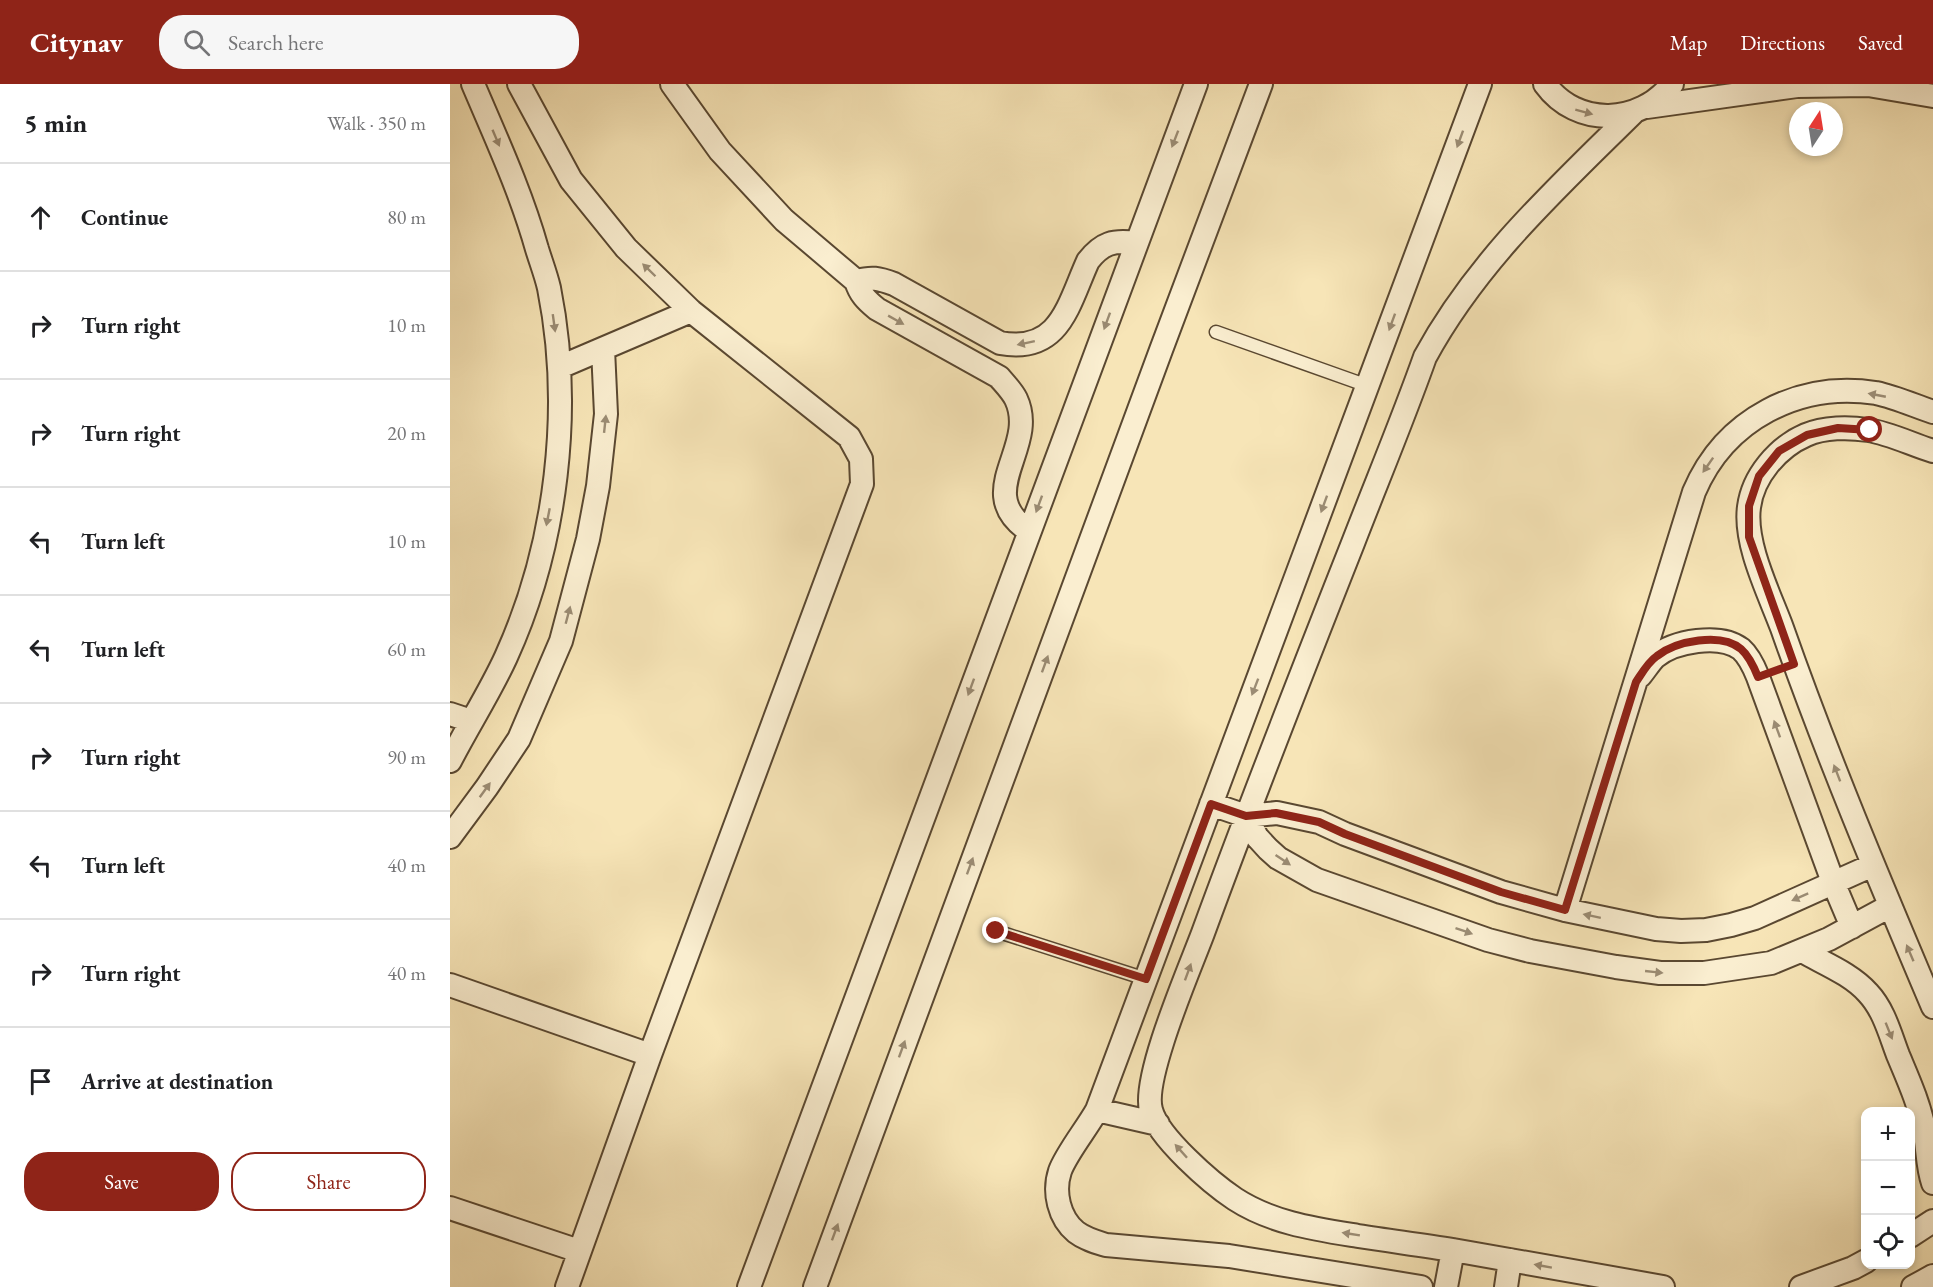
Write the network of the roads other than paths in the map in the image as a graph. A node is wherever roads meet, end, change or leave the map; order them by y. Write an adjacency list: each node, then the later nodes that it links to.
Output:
1 (473, 84): 16 (street, one-way to 16)
2 (519, 84): 13 (street, one-way to 2)
3 (672, 84): 12 (street)
4 (1196, 84): 11 (street, one-way to 11)
5 (1261, 84): 51 (street, one-way to 5)
6 (1480, 84): 17 (street, one-way to 17)
7 (1545, 84): 10 (street, one-way to 10)
8 (1672, 84): 10 (street)
9 (1933, 96): 10 (street)
10 (1640, 110): 22 (street)
11 (1136, 243): 12 (street, one-way to 12); 20 (street, one-way to 20)
12 (856, 281): 20 (street, one-way to 20)
13 (691, 311): 15 (street); 41 (street)
14 (1216, 332): 17 (lane)
15 (603, 349): 16 (street); 30 (street, one-way to 15)
16 (560, 367): 26 (street, one-way to 26)
17 (1368, 387): 21 (street, one-way to 21)
18 (1933, 412): 25 (street, one-way to 25)
19 (1933, 452): 23 (street)
20 (1029, 531): 55 (street, one-way to 55)
21 (1296, 580): 22 (street); 28 (street, one-way to 28)
22 (1333, 594): 29 (street)
23 (1794, 664): 24 (street); 31 (street, one-way to 23)
24 (1758, 677): 25 (street); 32 (street, one-way to 24)
25 (1636, 682): 34 (street)
26 (460, 717): 27 (street)
27 (450, 761)
28 (1211, 804): 29 (street); 38 (street)
29 (1246, 816): 34 (street); 37 (street, one-way to 37); 43 (street, one-way to 29)
30 (450, 837)
31 (1873, 865): 32 (street); 33 (street)
32 (1833, 882): 34 (street, one-way to 34); 35 (street)
33 (1890, 906): 35 (street); 40 (street, one-way to 33)
34 (1565, 910)
35 (1852, 927): 37 (street)
36 (996, 931): 38 (lane)
37 (1802, 951): 44 (street, one-way to 44)
38 (1146, 979): 42 (street)
39 (450, 985): 41 (street)
40 (1933, 1007)
41 (650, 1055): 49 (street)
42 (1097, 1110): 43 (street); 58 (street)
43 (1158, 1124): 48 (street, one-way to 43)
44 (1933, 1183)
45 (450, 1208): 49 (street)
46 (1933, 1221): 47 (street)
47 (1915, 1233)
48 (1453, 1250): 50 (street); 59 (street)
49 (579, 1251): 54 (street)
50 (1510, 1260): 60 (street); 61 (street, one-way to 50)
51 (823, 1264): 56 (street); 57 (street)
52 (1861, 1264): 62 (street)
53 (1933, 1276): 63 (street)
54 (567, 1287)
55 (749, 1287)
56 (815, 1287)
57 (830, 1287)
58 (1421, 1287)
59 (1446, 1287)
60 (1506, 1287)
61 (1663, 1287)
62 (1801, 1287)
63 (1913, 1287)

